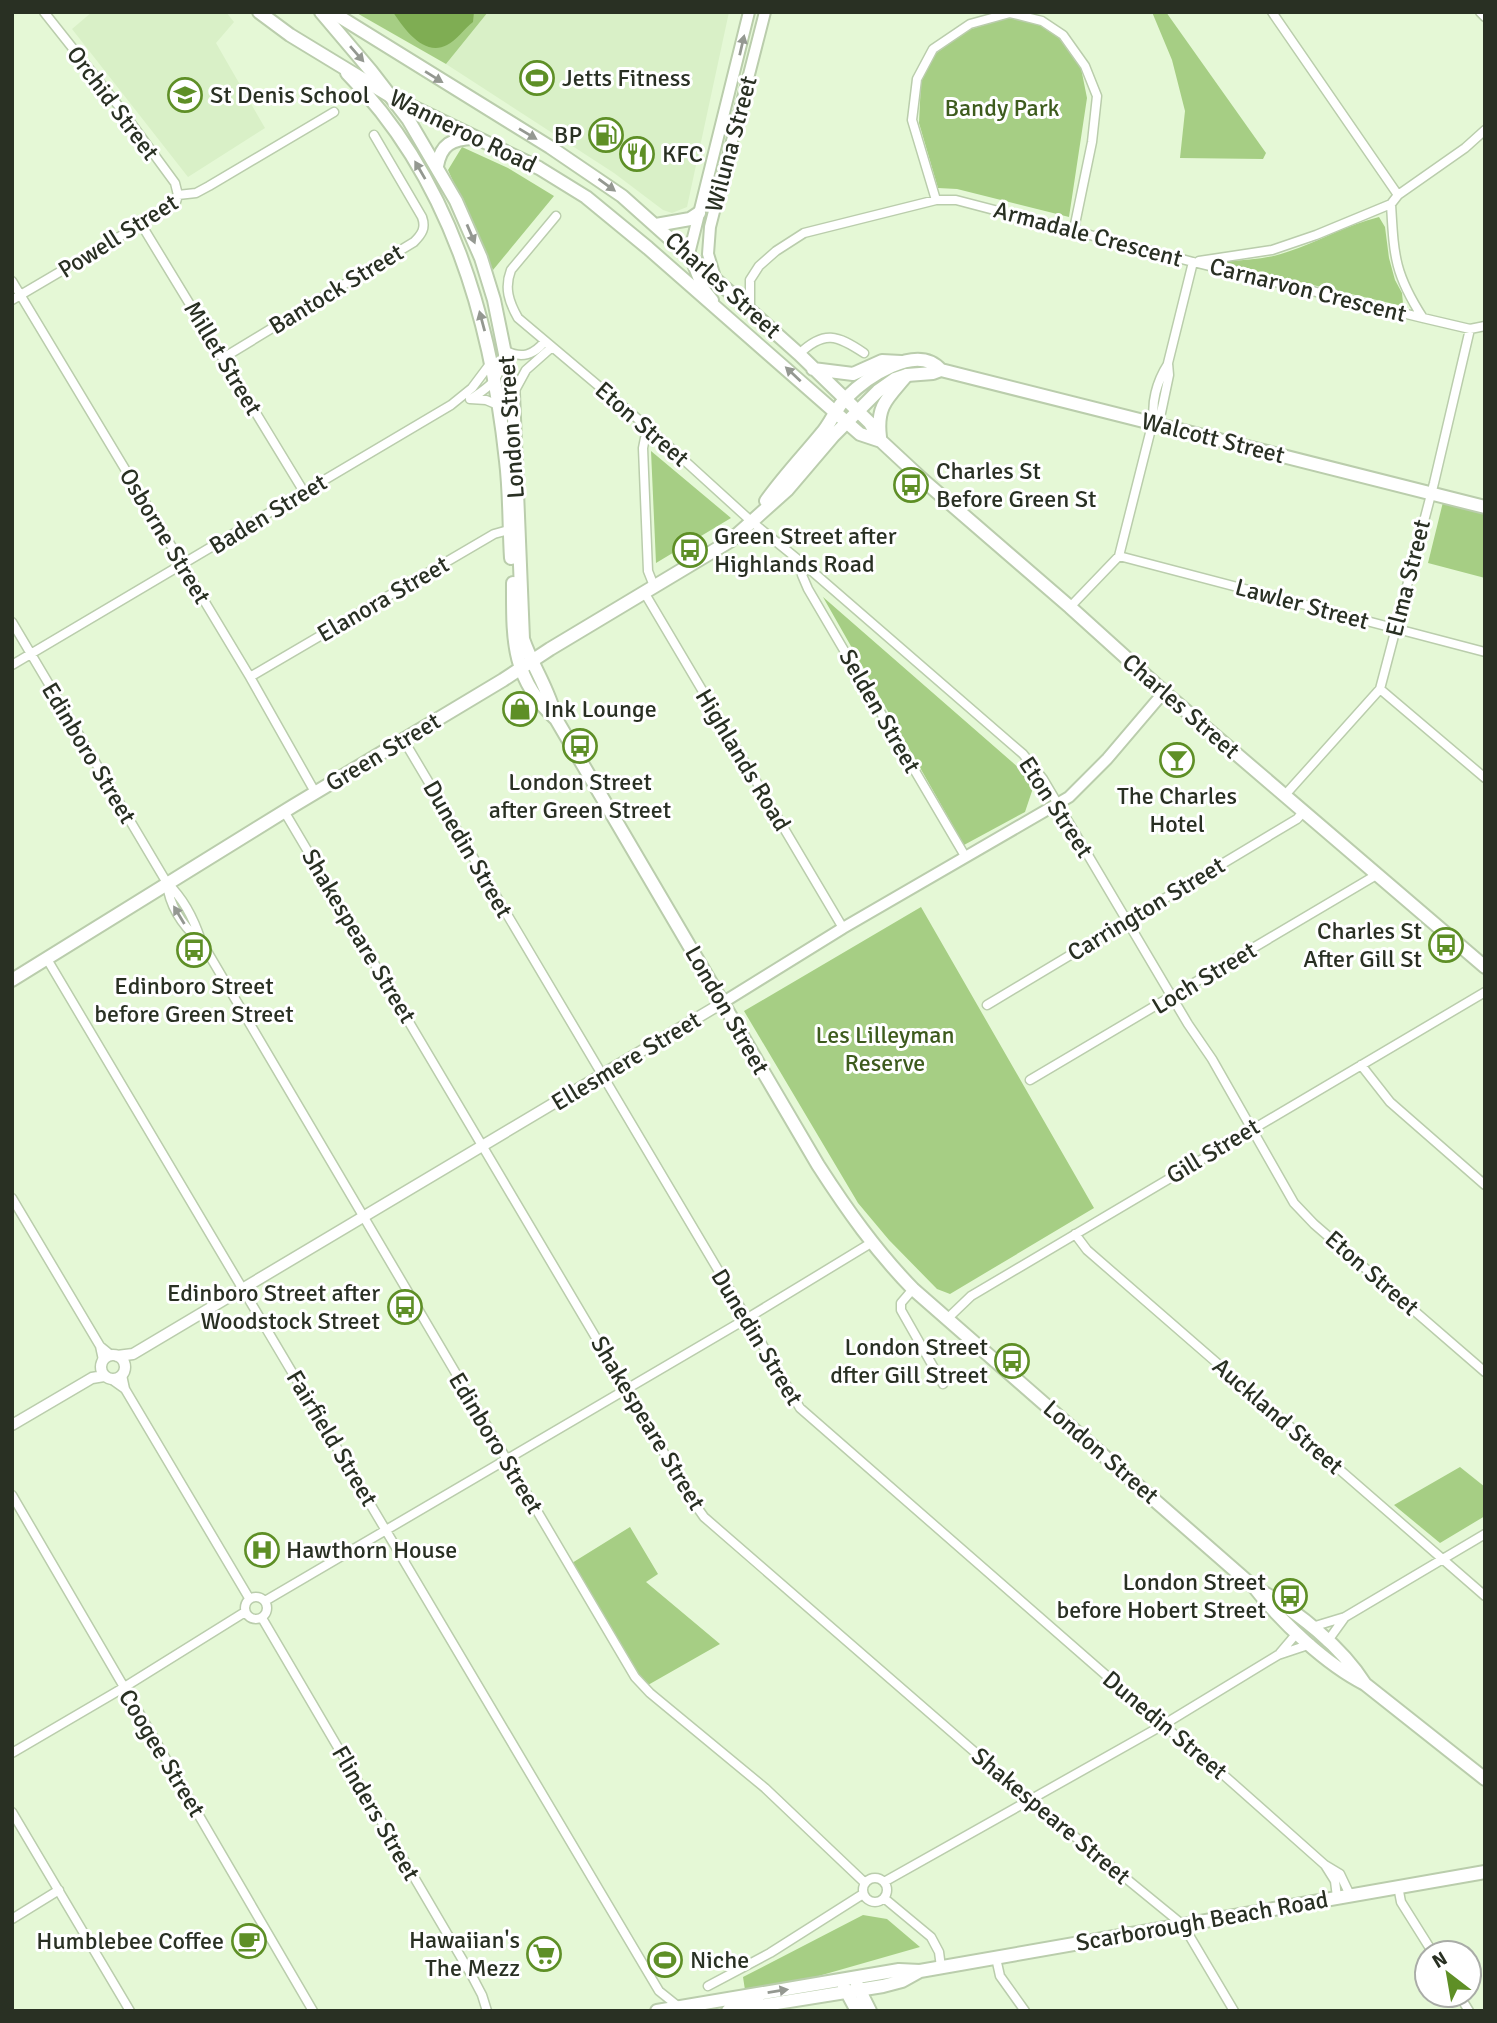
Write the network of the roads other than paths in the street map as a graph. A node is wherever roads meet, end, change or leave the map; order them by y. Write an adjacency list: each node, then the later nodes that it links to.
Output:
1 (44, 12): 21 (street, Orchid Street)
2 (259, 12): 11 (main road, Wanneroo Road)
3 (321, 12): 13 (main road, London Street, one-way to 13)
4 (332, 12): 19 (main road, Wanneroo Road, one-way to 19)
5 (749, 12): 12 (main road, Wiluna Street, one-way to 5)
6 (765, 12): 14 (main road, Wiluna Street)
7 (1010, 12): 23 (street); 30 (street)
8 (1272, 12): 22 (street)
9 (1480, 12): 10 (street)
10 (1485, 17)
11 (344, 70): 13 (main road, Wanneroo Road); 47 (main road, London Street, one-way to 11)
12 (730, 94): 14 (main road); 26 (main road, Wiluna Street)
13 (392, 97): 18 (main road, Wanneroo Road); 20 (main road, London Street)
14 (744, 98): 33 (main road, Wiluna Street)
15 (334, 112): 21 (street, Powell Street)
16 (1485, 130): 22 (street, Armadale Crescent)
17 (374, 135): 46 (street, Bantock Street)
18 (477, 138): 20 (main road); 25 (main road, Wanneroo Road)
19 (550, 147): 29 (main road, Charles Street, one-way to 29)
20 (437, 166): 43 (main road, London Street, one-way to 43)
21 (178, 195): 28 (street, Powell Street)
22 (1398, 195): 24 (street, Armadale Crescent)
23 (936, 200): 30 (street, Armadale Crescent); 37 (street, Armadale Crescent)
24 (1391, 204): 32 (street, Armadale Crescent); 39 (street, Carnarvon Crescent)
25 (596, 205): 38 (main road, Charles Street)
26 (699, 213): 29 (main road); 31 (main road, Wiluna Street)
27 (556, 216): 42 (street, Eton Street)
28 (141, 224): 35 (street, Powell Street); 46 (street, Millet Street)
29 (656, 225): 31 (main road, Charles Street)
30 (1074, 229): 32 (street, Armadale Crescent)
31 (689, 254): 33 (main road, Charles Street); 38 (main road)
32 (1193, 262): 39 (street, Carnarvon Crescent); 61 (street)
33 (715, 277): 37 (main road, Charles Street)
34 (12, 281): 35 (street, Osborne Street)
35 (21, 295): 36 (street, Powell Street); 70 (street, Osborne Street)
36 (12, 300)
37 (750, 309): 45 (main road, Charles Street)
38 (724, 313): 59 (main road, Charles Street, one-way to 38)
39 (1423, 318): 41 (street, Carnarvon Crescent)
40 (1485, 327): 41 (street, Carnarvon Crescent)
41 (1470, 329): 65 (street, Elma Street)
42 (548, 344): 43 (street); 53 (street); 62 (street, Eton Street)
43 (505, 347): 52 (street); 53 (main road, London Street)
44 (864, 353): 45 (street)
45 (799, 354): 49 (main road, Charles Street)
46 (223, 358): 64 (street, Millet Street)
47 (491, 361): 52 (main road, London Street); 56 (street, Baden Street)
48 (901, 362): 49 (main road, Walcott Street); 50 (main road, Walcott Street); 55 (main road)
49 (813, 369): 55 (main road, Charles Street)
50 (941, 370): 51 (main road, Walcott Street); 61 (main road, Walcott Street)
51 (907, 375): 58 (main road, Walcott Street); 63 (main road)
52 (495, 380): 54 (street, Baden Street); 57 (main road, London Street)
53 (513, 393): 68 (main road, London Street)
54 (471, 399): 56 (street, Baden Street); 57 (street, Baden Street)
55 (845, 399): 58 (main road, Charles Street); 59 (main road)
56 (451, 405): 64 (street, Baden Street)
57 (498, 405): 68 (main road, London Street)
58 (858, 411): 60 (main road, Walcott Street); 63 (main road, Charles Street)
59 (834, 412): 60 (main road, Charles Street); 67 (main road, Green Street)
60 (846, 423): 63 (main road, Charles Street); 67 (main road, Green Street)
61 (1155, 424): 65 (main road, Walcott Street); 69 (street)
62 (652, 431): 67 (street, Eton Street); 72 (street, Highlands Road)
63 (881, 441): 73 (main road, Charles Street)
64 (304, 492): 70 (street, Baden Street)
65 (1431, 492): 66 (main road, Walcott Street); 75 (street, Elma Street)
66 (1485, 506)
67 (752, 522): 71 (street, Eton Street); 72 (main road, Green Street)
68 (513, 529): 78 (main road, London Street); 80 (main road, London Street); 81 (street, Elanora Street)
69 (1119, 556): 73 (street); 75 (street, Lawler Street)
70 (182, 565): 77 (street, Baden Street); 81 (street, Osborne Street)
71 (806, 566): 89 (street, Eton Street); 92 (street, Selden Street)
72 (649, 589): 78 (main road, Green Street); 96 (street, Highlands Road)
73 (1070, 607): 83 (main road, Charles Street)
74 (12, 622): 77 (street, Edinboro Street)
75 (1395, 629): 76 (street, Lawler Street); 82 (street, Elma Street)
76 (1485, 652)
77 (31, 654): 79 (street, Baden Street); 94 (street, Edinboro Street)
78 (532, 663): 80 (main road, Green Street); 84 (main road, London Street)
79 (12, 665)
80 (520, 670): 84 (main road, London Street); 85 (main road, Green Street)
81 (250, 677): 87 (street, Osborne Street)
82 (1380, 689): 86 (street); 88 (street, Elma Street)
83 (1164, 692): 88 (main road, Charles Street); 89 (main road, Ellesmere Street)
84 (556, 719): 102 (main road, London Street)
85 (403, 739): 87 (main road, Green Street); 105 (street, Dunedin Street)
86 (1485, 778)
87 (315, 792): 90 (main road, Green Street)
88 (1285, 795): 91 (main road, Charles Street)
89 (1057, 803): 92 (main road, Ellesmere Street); 95 (street, Eton Street)
90 (284, 811): 94 (main road, Green Street); 108 (street, Shakespeare Street)
91 (1304, 811): 93 (main road, Charles Street); 95 (street, Carrington Street)
92 (965, 856): 96 (main road, Ellesmere Street)
93 (1378, 874): 98 (main road, Charles Street); 101 (street, Loch Street)
94 (167, 883): 97 (main road, Green Street); 111 (street, Edinboro Street)
95 (1127, 919): 101 (street, Eton Street); 103 (street, Carrington Street)
96 (843, 928): 102 (main road, Ellesmere Street)
97 (47, 959): 99 (main road, Green Street); 114 (street, Fairfield Street)
98 (1485, 967)
99 (12, 980)
100 (1485, 992): 104 (street, Gill Street)
101 (1172, 997): 106 (street, Loch Street); 107 (street, Eton Street)
102 (722, 1003): 105 (street, Ellesmere Street); 113 (main road, London Street)
103 (987, 1004)
104 (1361, 1065): 107 (street, Gill Street); 109 (street)
105 (601, 1076): 108 (street, Ellesmere Street); 116 (street, Dunedin Street)
106 (1030, 1080)
107 (1251, 1129): 112 (street, Gill Street); 121 (street, Eton Street)
108 (482, 1146): 111 (street, Ellesmere Street); 124 (street, Shakespeare Street)
109 (1485, 1185)
110 (12, 1198): 119 (street)
111 (363, 1217): 114 (street, Ellesmere Street); 126 (street, Edinboro Street)
112 (1075, 1234): 117 (street, Gill Street); 130 (street, Auckland Street)
113 (871, 1243): 115 (main road, London Street); 116 (street)
114 (243, 1288): 118 (street, Ellesmere Street); 128 (street, Fairfield Street)
115 (913, 1289): 117 (main road, London Street); 122 (street)
116 (746, 1319): 124 (street); 145 (street, Dunedin Street)
117 (947, 1319): 131 (main road, London Street)
118 (133, 1354): 119 (street, Ellesmere Street); 120 (street, Ellesmere Street)
119 (108, 1366): 120 (street); 120 (street); 123 (street); 125 (street)
120 (123, 1370): 123 (street)
121 (1485, 1371)
122 (943, 1384)
123 (125, 1389): 133 (street)
124 (626, 1389): 126 (street); 148 (street, Shakespeare Street)
125 (12, 1424)
126 (506, 1460): 128 (street); 153 (street, Edinboro Street)
127 (12, 1495): 144 (street, Coogee Street)
128 (387, 1529): 134 (street); 167 (street, Fairfield Street)
129 (1485, 1534): 130 (street)
130 (1443, 1559): 132 (street, Auckland Street); 136 (street)
131 (1255, 1588): 138 (main road, London Street); 139 (main road, London Street)
132 (1485, 1596)
133 (249, 1598): 134 (street); 135 (street)
134 (265, 1601): 137 (street)
135 (245, 1612): 137 (street); 144 (street)
136 (1345, 1617): 138 (street); 140 (street)
137 (262, 1618): 171 (street, Flinders Street)
138 (1311, 1628): 140 (main road, London Street)
139 (1297, 1633): 141 (main road, London Street); 142 (street)
140 (1327, 1642): 143 (main road, London Street)
141 (1311, 1644): 142 (street); 143 (main road, London Street)
142 (1278, 1655): 145 (street)
143 (1365, 1684): 147 (main road, London Street)
144 (123, 1688): 146 (street); 170 (street, Coogee Street)
145 (1163, 1725): 148 (street); 150 (street, Dunedin Street)
146 (12, 1753)
147 (1485, 1779)
148 (1030, 1800): 152 (street); 161 (street, Shakespeare Street)
149 (12, 1812): 155 (street)
150 (1325, 1864): 157 (street, Dunedin Street); 158 (street, Dunedin Street)
151 (1485, 1872): 154 (main road, Scarborough Beach Road)
152 (884, 1882): 153 (street); 159 (street)
153 (865, 1883): 156 (street)
154 (1398, 1886): 157 (main road, Scarborough Beach Road); 162 (street)
155 (59, 1890): 160 (street); 169 (street)
156 (863, 1894): 159 (street); 166 (street)
157 (1350, 1895): 158 (main road, Scarborough Beach Road)
158 (1337, 1897): 161 (main road, Scarborough Beach Road)
159 (884, 1898): 164 (street)
160 (12, 1919)
161 (1183, 1925): 163 (main road, Scarborough Beach Road); 177 (street, Shakespeare Street)
162 (1424, 1939)
163 (996, 1958): 164 (main road, Scarborough Beach Road); 176 (street)
164 (941, 1967): 165 (main road, Scarborough Beach Road)
165 (850, 1985): 168 (main road, Scarborough Beach Road, one-way to 165); 173 (main road, Scarborough Beach Road); 174 (main road); 175 (main road)
166 (708, 1986)
167 (659, 1991): 168 (street, Fairfield Street); 172 (street, Fairfield Street)
168 (679, 2007): 172 (main road, Scarborough Beach Road)
169 (130, 2011)
170 (313, 2011)
171 (487, 2011)
172 (659, 2011)
173 (728, 2011)
174 (857, 2011)
175 (870, 2011)
176 (1025, 2011)
177 (1234, 2011)

